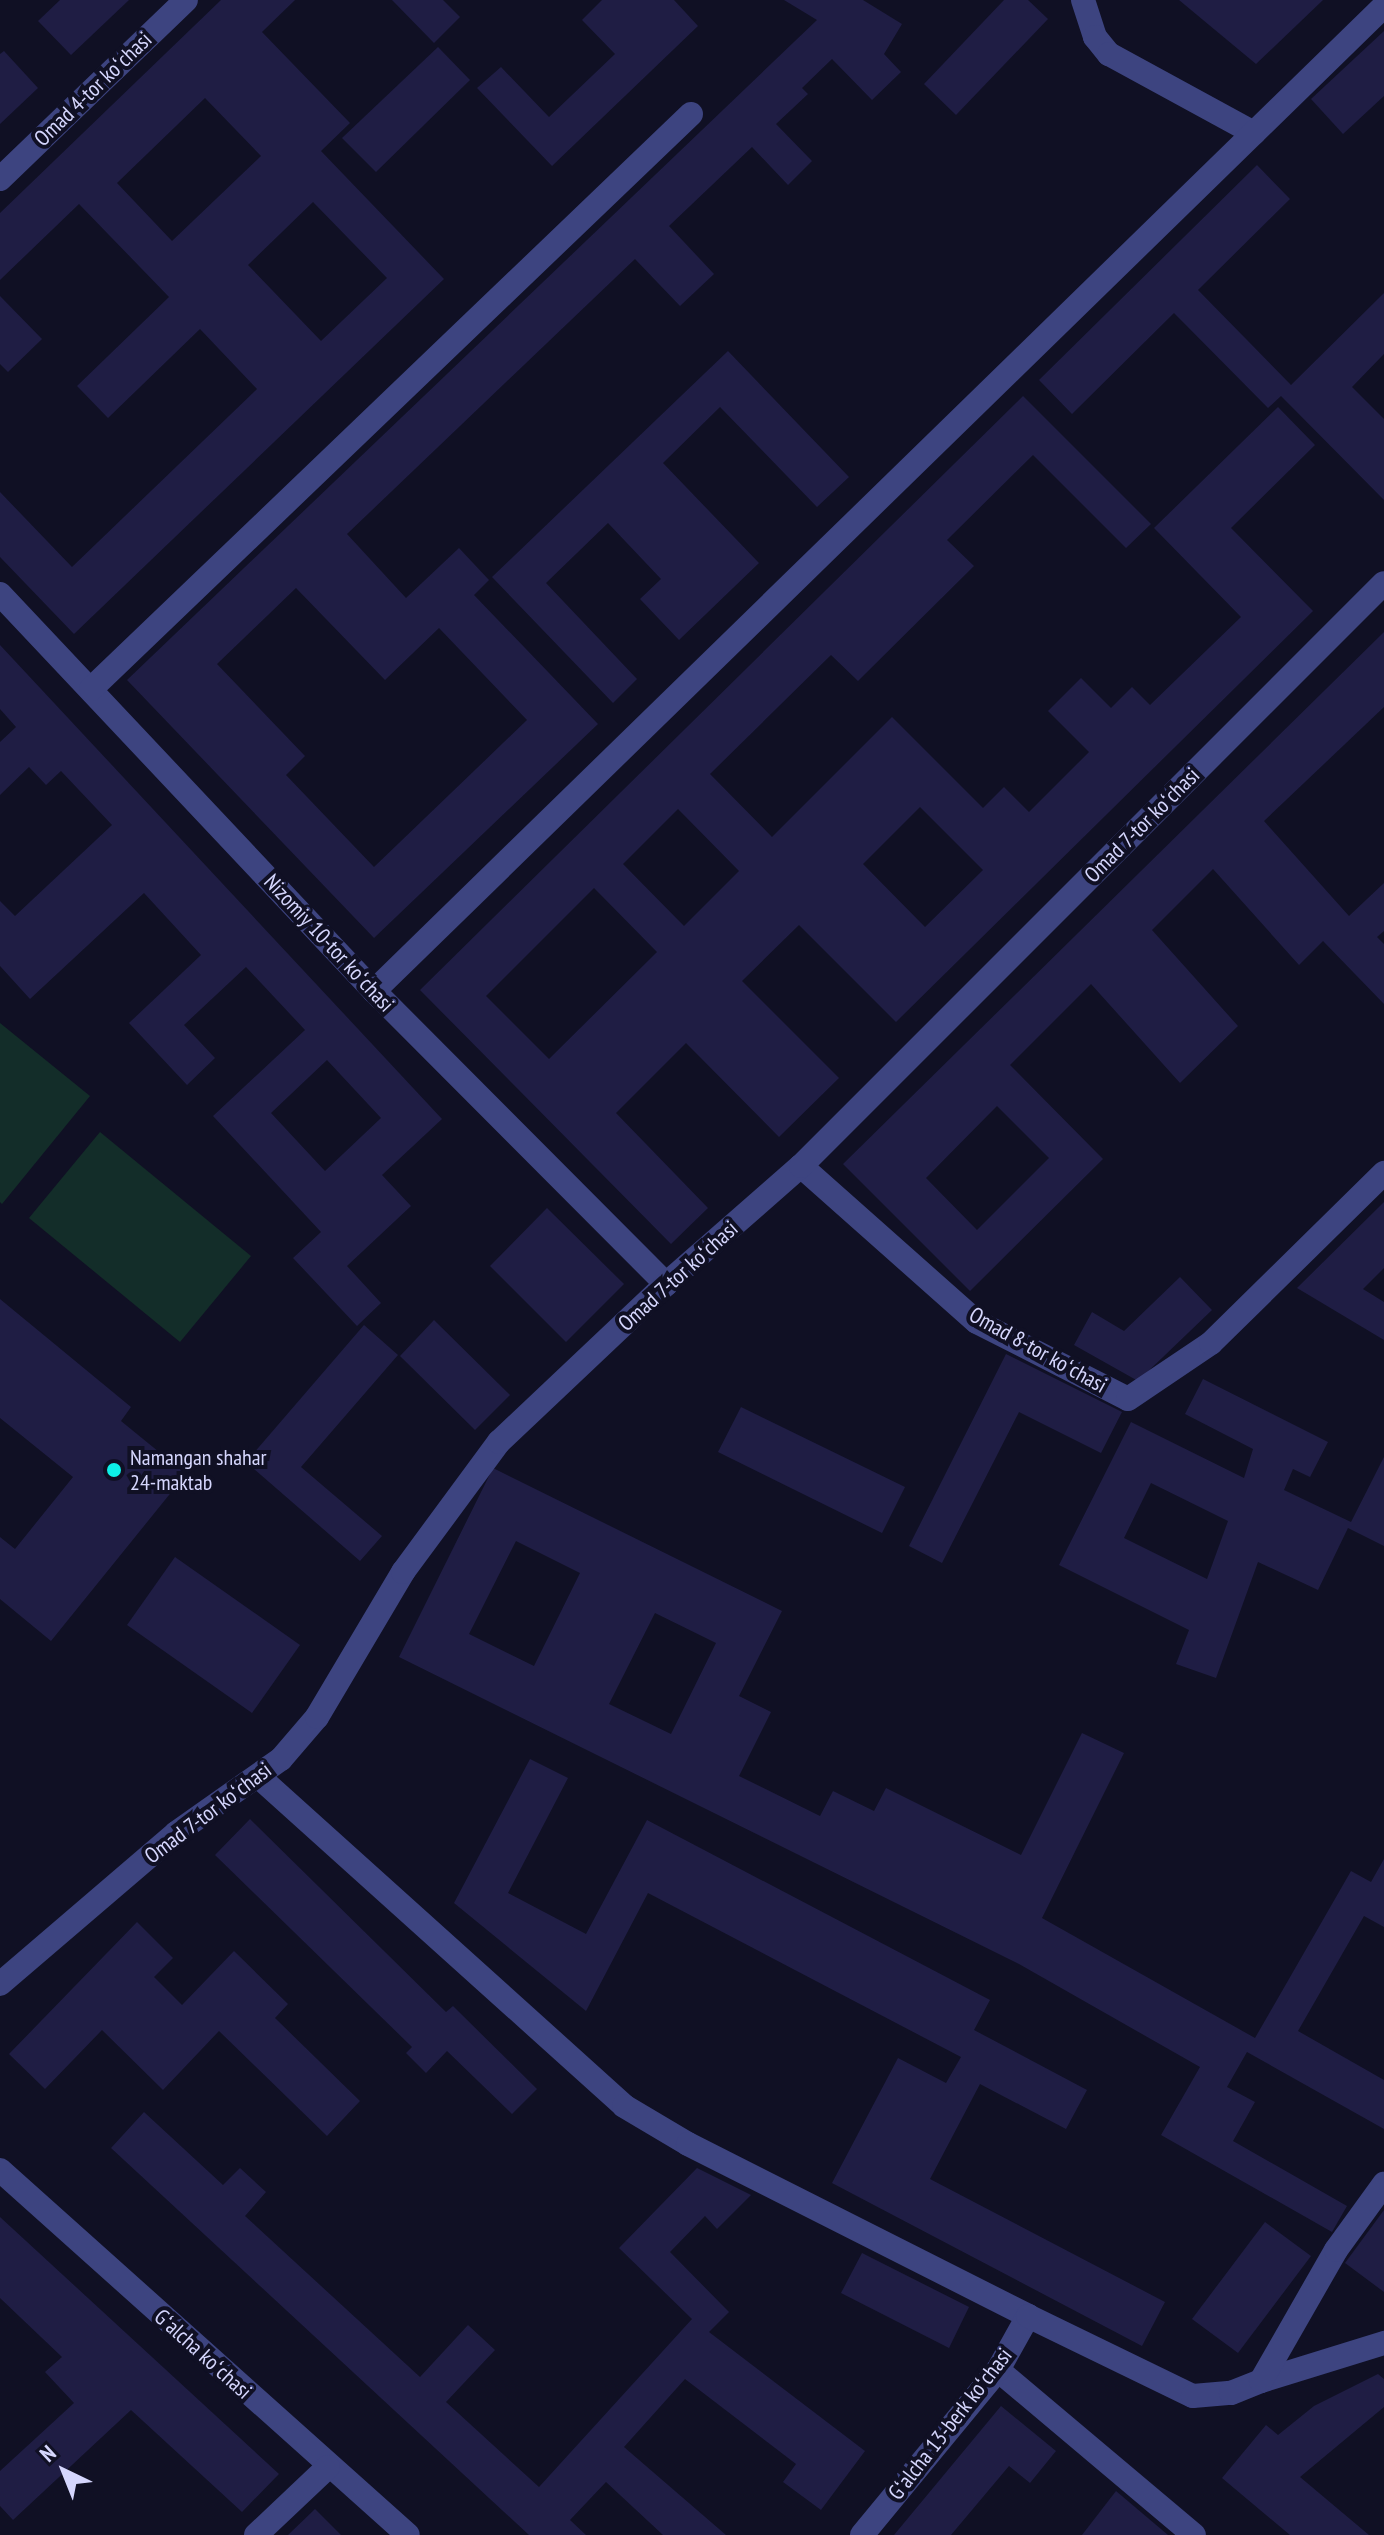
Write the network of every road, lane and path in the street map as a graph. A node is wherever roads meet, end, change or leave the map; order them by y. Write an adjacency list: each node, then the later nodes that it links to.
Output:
1 (186, 0): 6 (street, Omad 4-tor koʻchasi)
2 (1083, 0): 5 (street)
3 (1384, 6): 5 (street)
4 (691, 114): 9 (street)
5 (1254, 133): 10 (street)
6 (0, 179)
7 (1384, 583): 11 (street, Omad 7-tor koʻchasi)
8 (0, 594): 9 (street, Nizomiy 10-tor koʻchasi)
9 (91, 689): 10 (street, Nizomiy 10-tor koʻchasi)
10 (374, 991): 13 (street, Nizomiy 10-tor koʻchasi)
11 (801, 1166): 12 (street, Omad 8-tor koʻchasi); 13 (street, Omad 7-tor koʻchasi)
12 (1384, 1173)
13 (666, 1284): 14 (street, Omad 7-tor koʻchasi)
14 (259, 1777): 15 (street, Omad 7-tor koʻchasi); 18 (street)
15 (0, 1984)
16 (0, 2170): 22 (street, Gʻalcha koʻchasi)
17 (1384, 2184): 21 (street)
18 (1028, 2316): 20 (street, Gʻalcha 13-berk koʻchasi); 21 (street)
19 (1384, 2343): 21 (street)
20 (998, 2370): 25 (street, Gʻalcha 13-berk koʻchasi); 26 (street)
21 (1261, 2381)
22 (328, 2467): 23 (street); 24 (street, Gʻalcha koʻchasi)
23 (256, 2535)
24 (408, 2535)
25 (862, 2535)
26 (1194, 2535)

